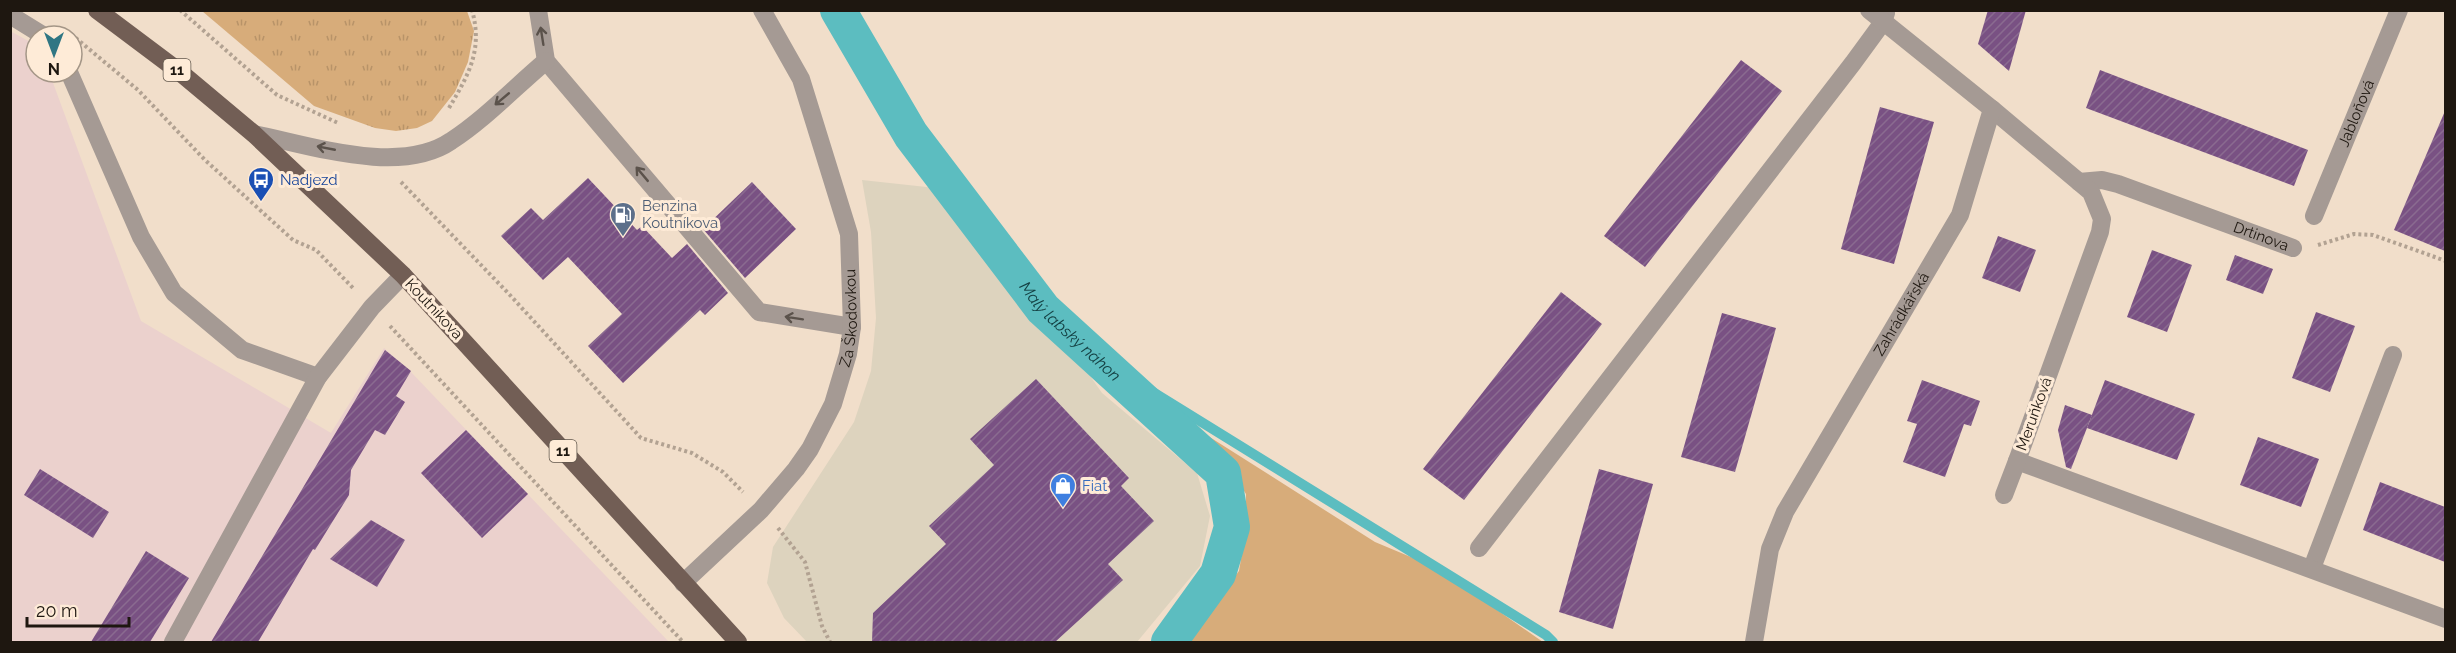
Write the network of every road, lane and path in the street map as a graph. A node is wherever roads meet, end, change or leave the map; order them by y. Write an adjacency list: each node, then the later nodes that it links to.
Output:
1 (97, 10): 16 (main road, Koutníkova / 11)
2 (180, 10): 15 (path)
3 (472, 10): 13 (path)
4 (538, 10): 11 (street, one-way to 4)
5 (762, 10): 24 (street, Za Škodovkou)
6 (2399, 10): 19 (street, Jabloňová)
7 (1880, 14): 14 (street); 30 (street)
8 (10, 15): 9 (street)
9 (25, 24)
10 (84, 45): 23 (path)
11 (546, 61): 17 (street, one-way to 17); 24 (street, one-way to 11)
12 (74, 84): 26 (street)
13 (448, 109)
14 (1992, 109): 18 (street, Meruňková); 38 (street, Zahrádkářská)
15 (342, 125)
16 (254, 134): 17 (street, one-way to 16); 22 (main road, Koutníkova / 11)
17 (386, 159): 29 (path)
18 (2079, 182): 20 (street, Drtinova); 27 (street, Meruňková)
19 (2314, 216)
20 (2293, 248): 21 (path, Drtinova)
21 (2445, 261)
22 (403, 275): 23 (street); 32 (main road, Koutníkova / 11)
23 (372, 307): 26 (street); 35 (path)
24 (852, 327): 29 (street, Za Škodovkou)
25 (2393, 355): 31 (street)
26 (318, 377): 34 (street)
27 (2017, 461): 28 (street); 31 (street, Meruňková)
28 (2004, 495)
29 (760, 510): 32 (street, Za Škodovkou); 37 (path)
30 (1479, 548)
31 (2312, 568): 33 (street, Meruňková)
32 (683, 583): 36 (main road, Koutníkova / 11)
33 (2445, 619)
34 (173, 642)
35 (683, 642)
36 (738, 642)
37 (830, 642)
38 (1754, 642)

